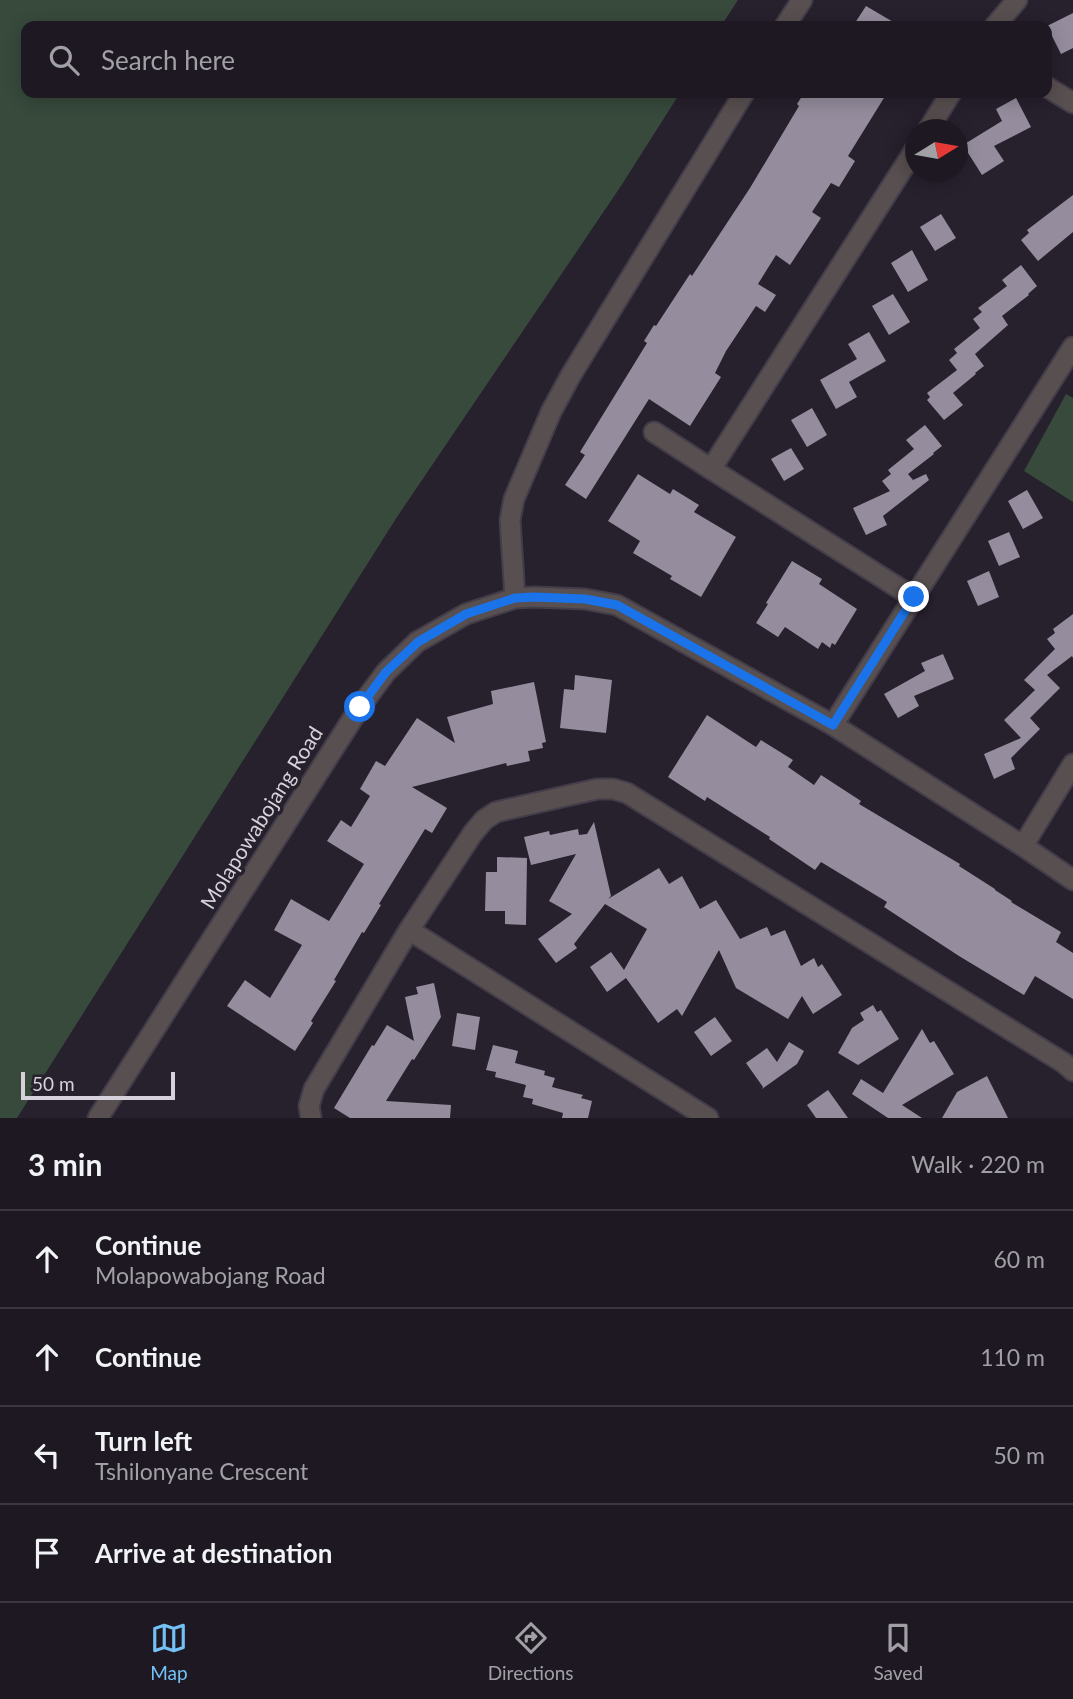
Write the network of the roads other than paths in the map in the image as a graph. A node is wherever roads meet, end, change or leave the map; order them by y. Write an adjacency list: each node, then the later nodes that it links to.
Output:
1 (802, 0): 3 (street)
2 (1017, 0): 4 (street)
3 (788, 21)
4 (999, 21)
5 (1052, 90): 8 (street)
6 (741, 98): 15 (street)
7 (948, 98): 9 (street)
8 (1073, 103)
9 (935, 119)
10 (905, 165): 13 (street)
11 (1069, 361): 14 (street)
12 (654, 432): 13 (street)
13 (711, 468): 14 (street)
14 (914, 597): 16 (street)
15 (515, 598): 16 (street, Molapowabojang Road); 22 (street, Molapowabojang Road)
16 (833, 725): 18 (street, Molapowabojang Road)
17 (1073, 764): 18 (street)
18 (1023, 846): 19 (street, Molapowabojang Road)
19 (1073, 880)
20 (409, 930): 21 (street); 23 (street); 24 (street)
21 (1073, 1071)
22 (98, 1118)
23 (310, 1118)
24 (708, 1118)

